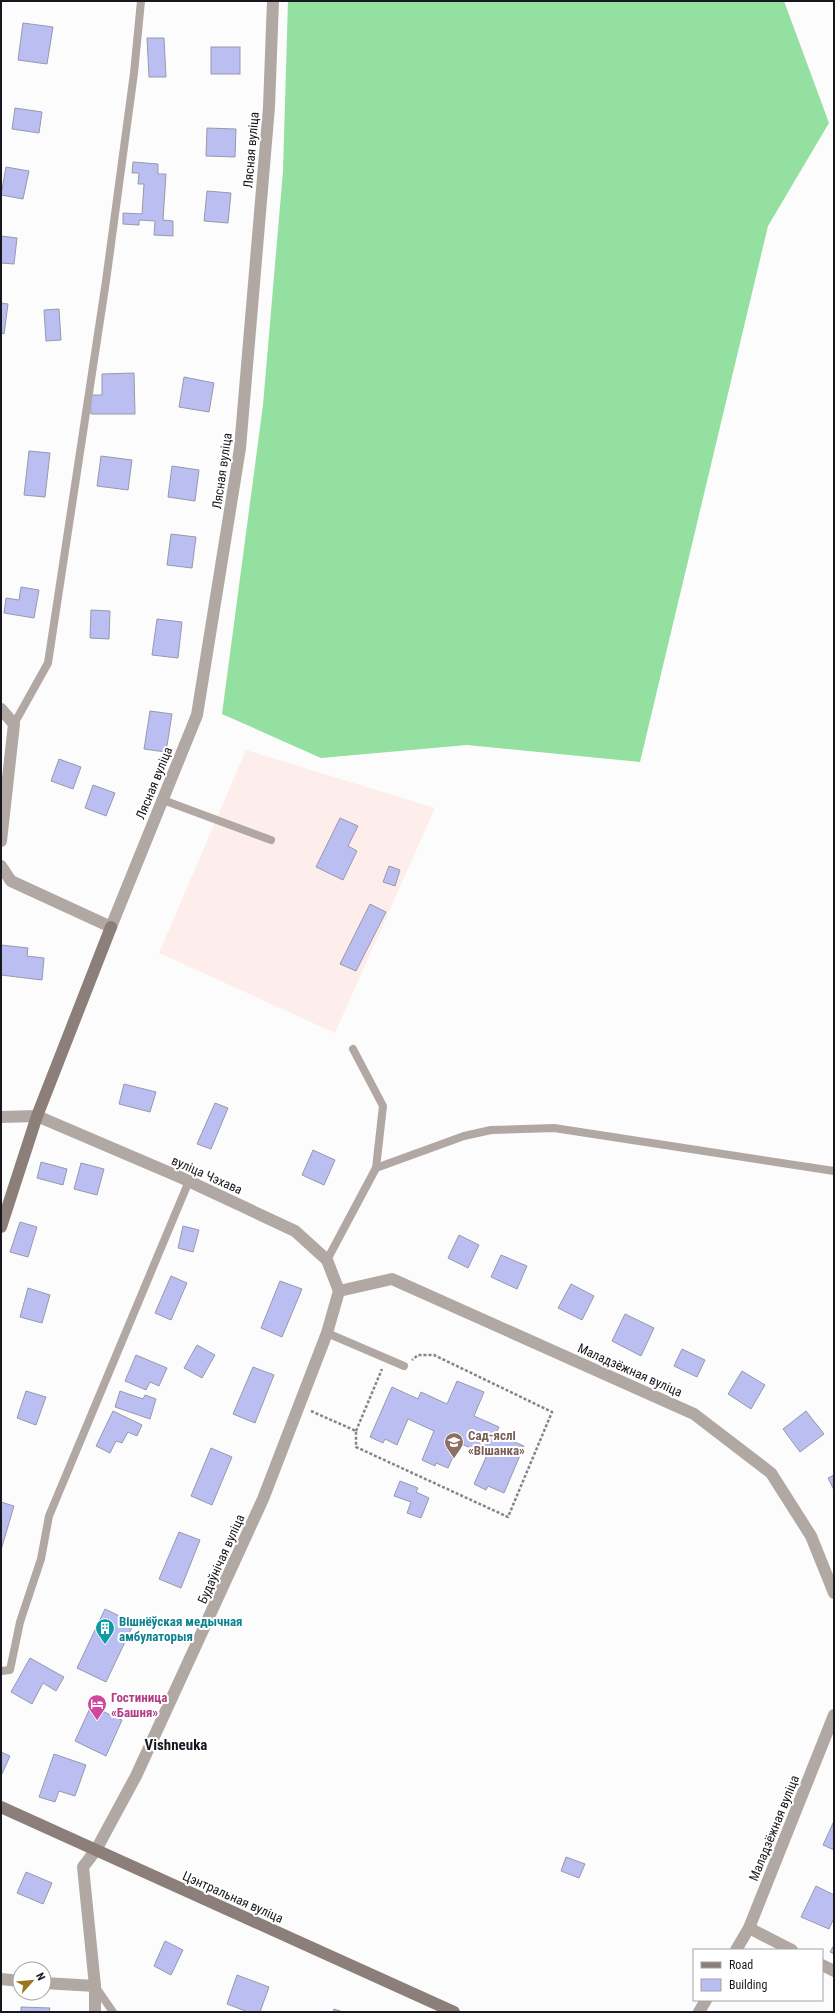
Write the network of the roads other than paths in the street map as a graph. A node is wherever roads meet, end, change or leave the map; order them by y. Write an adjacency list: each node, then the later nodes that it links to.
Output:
1 (140, 1): 4 (lane)
2 (273, 1): 5 (street, Лясная вуліца)
3 (1, 709): 4 (street)
4 (14, 724): 7 (street)
5 (163, 800): 6 (lane); 9 (street, Лясная вуліца)
6 (272, 840)
7 (1, 841)
8 (1, 866): 9 (street)
9 (110, 927): 11 (street)
10 (353, 1049): 13 (lane)
11 (37, 1116): 12 (street, вуліца Чэхава); 15 (street, вуліца Чэхава); 16 (street)
12 (1, 1117)
13 (376, 1168): 14 (lane); 17 (lane)
14 (834, 1171)
15 (189, 1181): 17 (street, вуліца Чэхава); 22 (lane)
16 (1, 1227)
17 (327, 1260): 18 (street, вуліца Чэхава)
18 (339, 1291): 19 (street, Будаўнічая вуліца); 21 (street, Маладзёжная вуліца)
19 (328, 1333): 20 (lane); 25 (street, Будаўнічая вуліца)
20 (404, 1366)
21 (834, 1593)
22 (1, 1671)
23 (834, 1715): 26 (street, Маладзёжная вуліца)
24 (1, 1807): 25 (street, Цэнтральная вуліца)
25 (96, 1850): 34 (street, Будаўнічая вуліца); 38 (street, Цэнтральная вуліца)
26 (749, 1928): 27 (street, Маладзёжная вуліца); 28 (street)
27 (737, 1949)
28 (790, 1949)
29 (823, 1966): 30 (street)
30 (834, 1971)
31 (1, 1979): 32 (street)
32 (12, 1980)
33 (52, 1983): 34 (street)
34 (95, 1986): 36 (street, Будаўнічая вуліца); 37 (lane)
35 (705, 2001): 39 (street)
36 (95, 2012)
37 (113, 2012)
38 (454, 2012)
39 (699, 2012)

